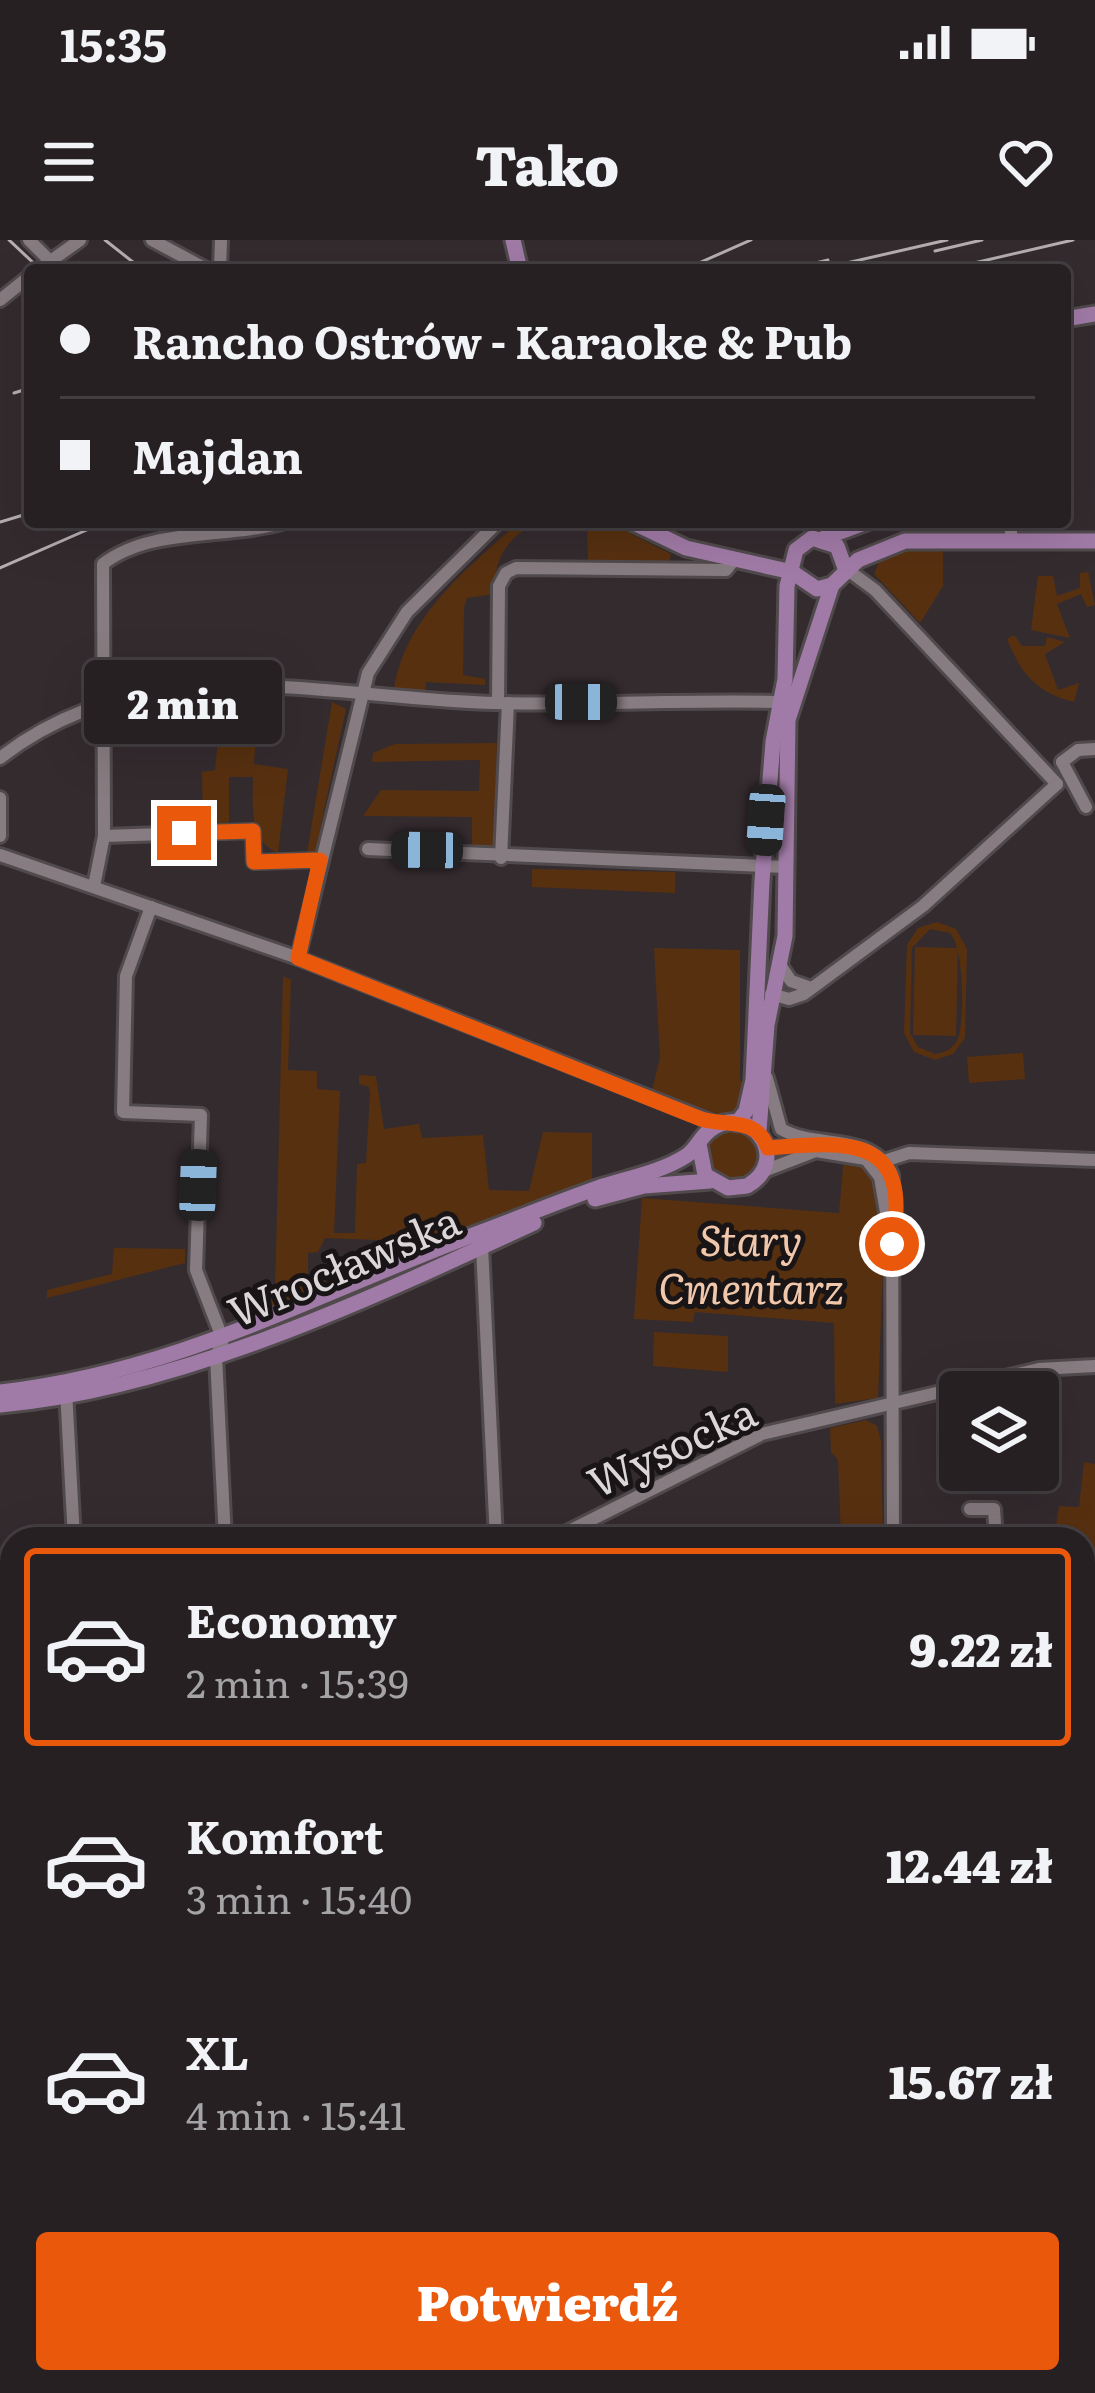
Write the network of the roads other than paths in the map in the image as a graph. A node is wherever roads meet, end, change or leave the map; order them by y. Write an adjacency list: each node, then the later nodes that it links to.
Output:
1 (29, 240): 4 (street)
2 (80, 240): 4 (street)
3 (152, 240): 6 (street)
4 (50, 261): 5 (street)
5 (46, 264)
6 (197, 264)
7 (24, 281): 8 (street)
8 (0, 300)
9 (264, 528): 22 (street)
10 (492, 528): 21 (street)
11 (644, 528): 17 (main road)
12 (1011, 528): 14 (street)
13 (815, 533): 16 (main road); 18 (main road)
14 (1011, 541): 15 (main road); 18 (main road)
15 (1095, 542)
16 (796, 550): 17 (main road); 19 (main road)
17 (730, 560): 19 (main road); 24 (street)
18 (844, 568): 20 (main road); 27 (street)
19 (792, 572): 20 (main road); 23 (main road)
20 (832, 585): 37 (main road)
21 (359, 694): 22 (street); 24 (street); 35 (street)
22 (103, 700): 26 (street); 31 (street)
23 (780, 702): 24 (street); 36 (main road)
24 (503, 703): 34 (street)
25 (1095, 748): 27 (street)
26 (1, 753)
27 (1057, 774): 29 (street); 43 (street)
28 (0, 798): 30 (street)
29 (1090, 812)
30 (0, 836)
31 (104, 836): 35 (street); 38 (street)
32 (368, 849): 34 (street)
33 (0, 855): 38 (street)
34 (501, 858): 36 (street)
35 (320, 860): 40 (street)
36 (763, 866): 37 (street); 42 (main road)
37 (786, 867): 41 (main road)
38 (94, 886): 39 (street)
39 (152, 907): 40 (street); 57 (street)
40 (298, 958): 46 (street)
41 (781, 966): 43 (street); 44 (main road)
42 (756, 967): 44 (street); 47 (main road)
43 (812, 988): 44 (street)
44 (773, 998): 45 (main road)
45 (766, 1074): 48 (main road); 49 (street)
46 (672, 1108): 47 (street); 50 (street)
47 (729, 1124): 48 (main road); 50 (main road)
48 (759, 1131): 51 (main road)
49 (827, 1143): 51 (street); 53 (street)
50 (699, 1144): 55 (main road); 57 (main road, Wrocławska)
51 (768, 1148): 54 (main road)
52 (1095, 1160): 53 (street)
53 (881, 1166): 54 (street); 62 (street)
54 (764, 1171): 55 (main road)
55 (710, 1181): 56 (main road, Wrocławska)
56 (482, 1246): 57 (main road, Wrocławska); 66 (street)
57 (220, 1348): 59 (main road, Wrocławska); 65 (street)
58 (1095, 1366): 62 (street, Wysocka)
59 (66, 1389): 60 (main road, Wrocławska); 61 (main road, Wrocławska); 64 (street)
60 (0, 1392)
61 (0, 1405)
62 (891, 1406): 67 (street, Wysocka); 68 (street)
63 (970, 1509): 69 (street)
64 (73, 1527)
65 (226, 1527)
66 (495, 1527)
67 (576, 1527)
68 (893, 1527)
69 (996, 1527)

